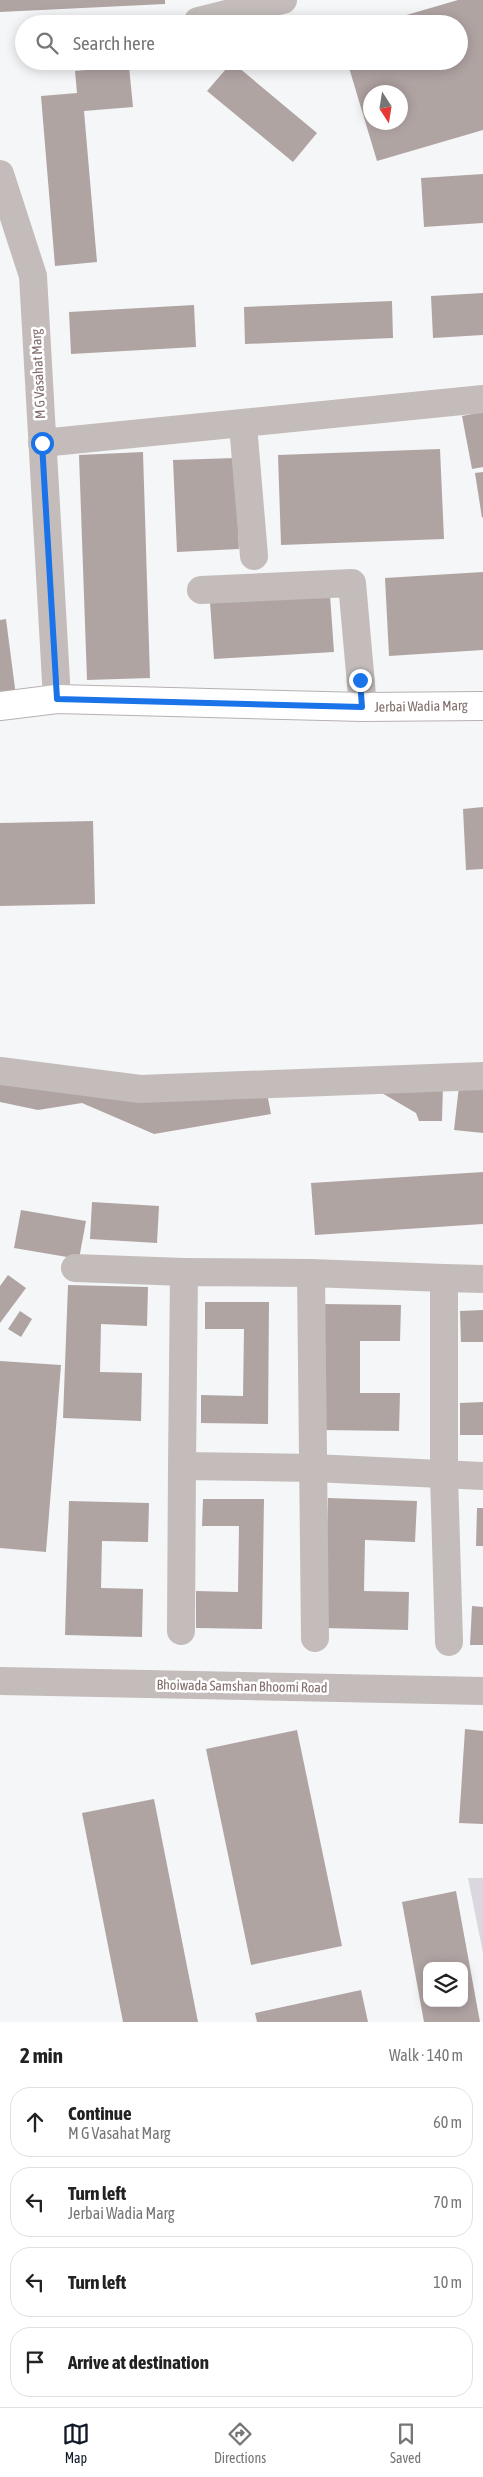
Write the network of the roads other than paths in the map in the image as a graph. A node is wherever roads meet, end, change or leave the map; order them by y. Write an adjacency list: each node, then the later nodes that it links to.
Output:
1 (283, 0): 2 (street)
2 (225, 15)
3 (0, 174): 6 (street, M G Vasahat Marg)
4 (483, 399): 5 (street)
5 (243, 425): 6 (street); 7 (street)
6 (42, 443): 9 (street, M G Vasahat Marg)
7 (254, 556)
8 (200, 590): 12 (street)
9 (57, 699): 10 (main road, Jerbai Wadia Marg); 12 (main road, Jerbai Wadia Marg)
10 (0, 706)
11 (483, 706): 12 (main road, Jerbai Wadia Marg)
12 (362, 707)
13 (0, 1070): 14 (street)
14 (483, 1076)
15 (75, 1268): 16 (street)
16 (184, 1272): 17 (street); 20 (street)
17 (310, 1273): 18 (street); 21 (street)
18 (444, 1278): 19 (street); 22 (street)
19 (483, 1279)
20 (182, 1466): 21 (street); 24 (street)
21 (314, 1468): 22 (street); 25 (street)
22 (444, 1475): 23 (street); 26 (street)
23 (483, 1476)
24 (181, 1631)
25 (315, 1638)
26 (449, 1642)
27 (0, 1680): 28 (street, Bhoiwada Samshan Bhoomi Road)
28 (483, 1692)

